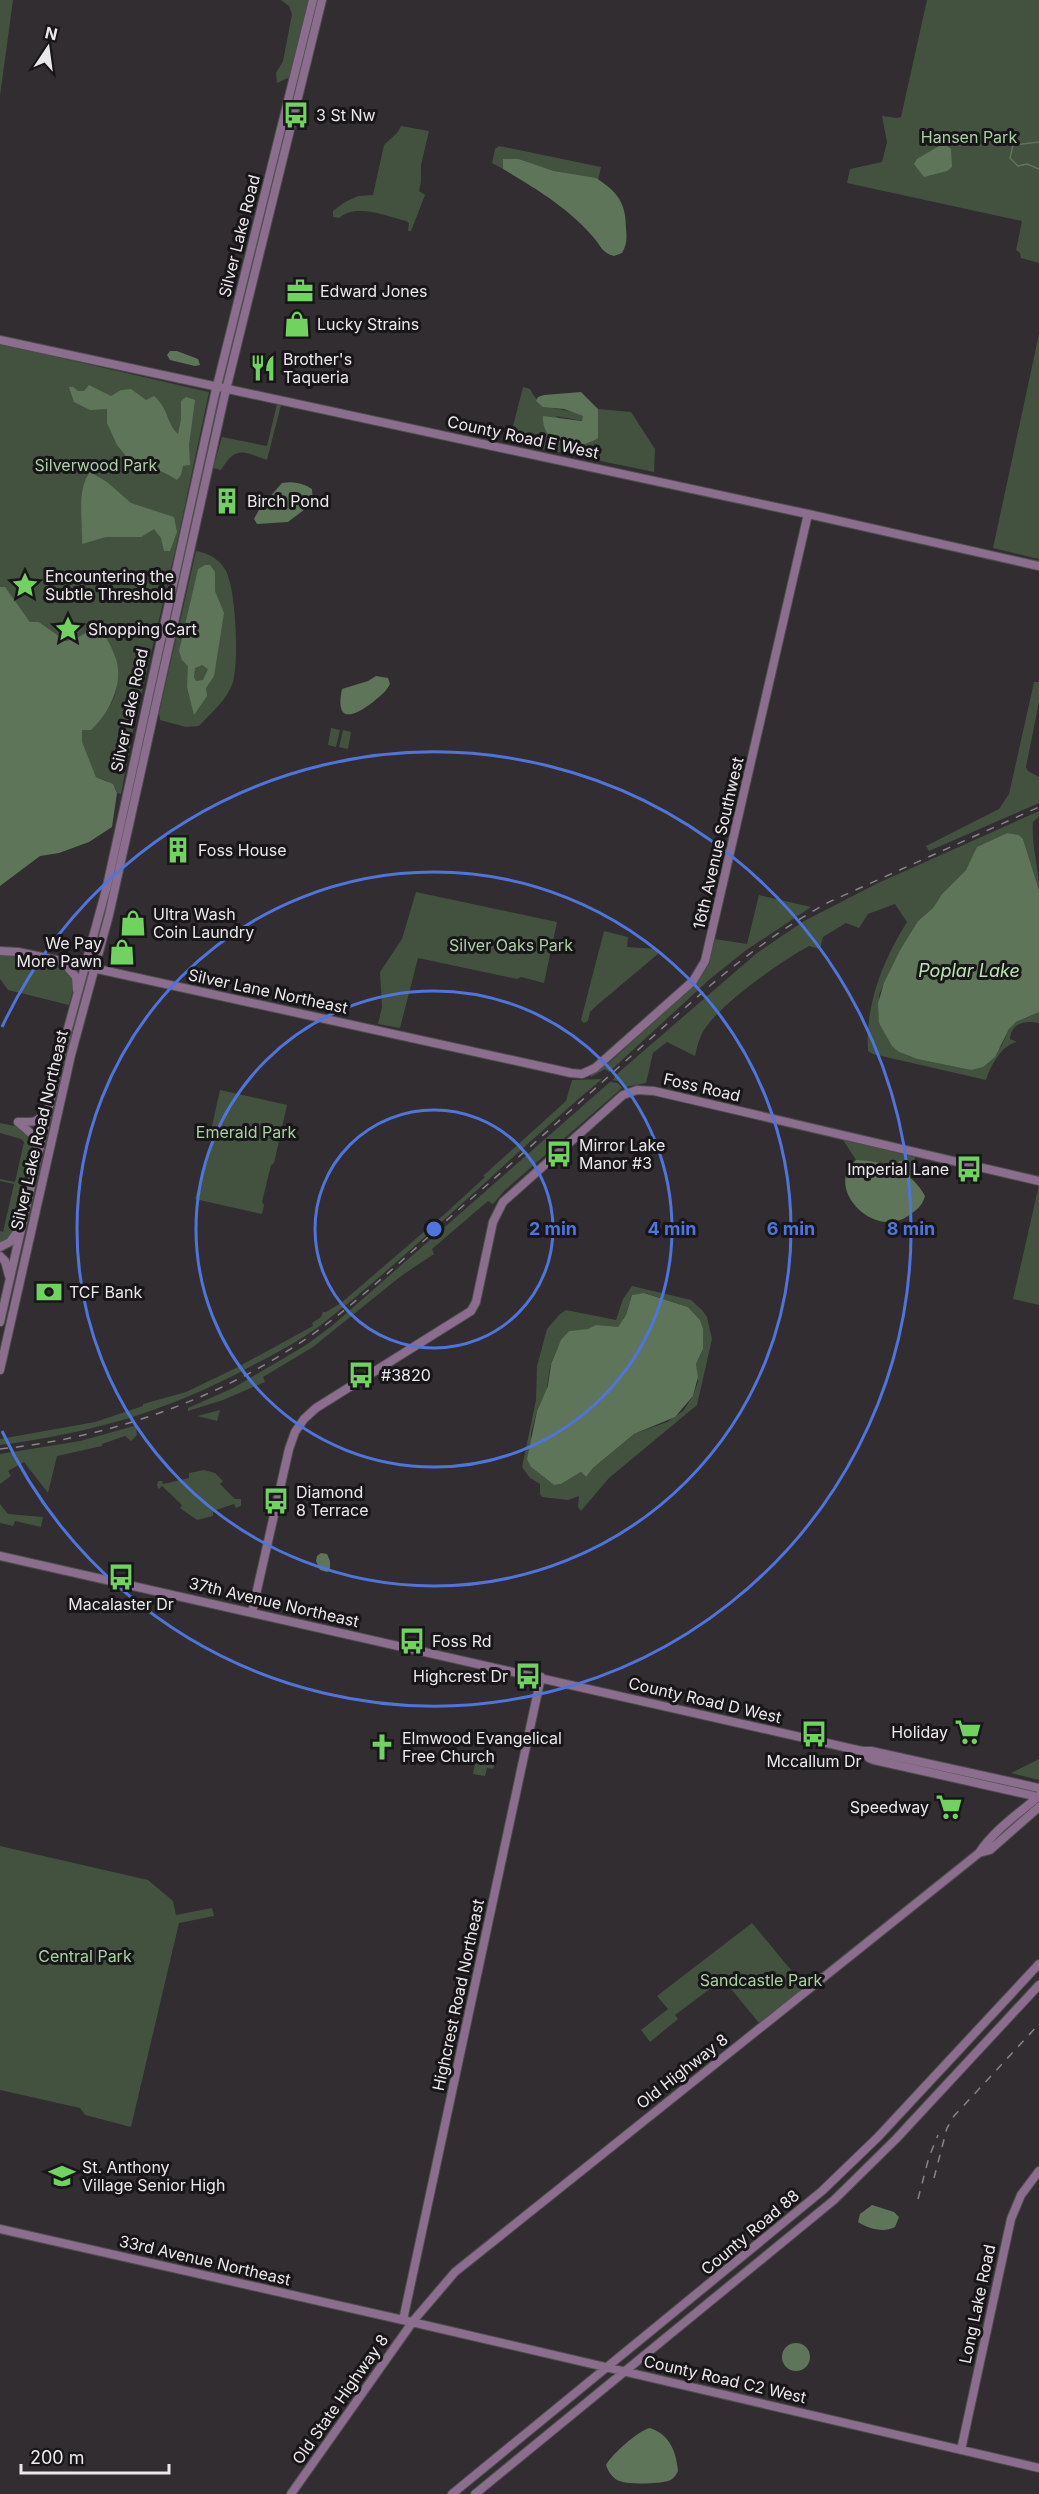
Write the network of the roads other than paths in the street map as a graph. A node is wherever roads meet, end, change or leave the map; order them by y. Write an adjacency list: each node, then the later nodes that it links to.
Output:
1 (313, 0): 4 (street, Silver Lake Road)
2 (322, 0): 4 (street)
3 (0, 340): 4 (street, County Road E West)
4 (221, 389): 5 (street, County Road E West); 9 (street, Silver Lake Road)
5 (808, 514): 6 (street, County Road E West); 11 (street, 16th Avenue Southwest)
6 (1039, 566)
7 (0, 951): 8 (street, Silver Lane Northeast)
8 (61, 960): 9 (street, Silver Lane Northeast); 10 (street)
9 (90, 967): 10 (street, Silver Lake Road); 11 (street, Silver Lane Northeast); 20 (street, Silver Lake Road Northeast)
10 (77, 997): 12 (street, Silver Lake Road)
11 (529, 1063)
12 (51, 1097): 13 (street, Silver Lake Road); 13 (street)
13 (38, 1154): 15 (street, Silver Lake Road)
14 (1039, 1181): 22 (street, Foss Road)
15 (23, 1221): 16 (street); 18 (street, Silver Lake Road)
16 (0, 1247)
17 (0, 1256): 18 (street)
18 (9, 1281): 19 (street, Silver Lake Road)
19 (0, 1322)
20 (0, 1370)
21 (0, 1556): 22 (street, 37th Avenue Northeast)
22 (252, 1612): 23 (street, 37th Avenue Northeast)
23 (541, 1677): 24 (street, County Road D West); 35 (street, Highcrest Road Northeast)
24 (862, 1751): 25 (street, County Road D West); 26 (street, County Road D West)
25 (1039, 1788)
26 (1017, 1792): 27 (street, County Road D West); 29 (street)
27 (1039, 1796): 29 (street, Old Highway 8)
28 (1039, 1808): 30 (street, Old Highway 8)
29 (1012, 1818): 30 (street, Old Highway 8)
30 (979, 1853): 35 (street, Old Highway 8)
31 (1039, 1964): 36 (street, County Road 88)
32 (1039, 1985): 37 (street, County Road 88)
33 (1039, 2171): 38 (street, Long Lake Road)
34 (0, 2229): 35 (street, 33rd Avenue Northeast)
35 (408, 2321): 36 (street, County Road C2 West); 40 (street, Old State Highway 8)
36 (608, 2368): 37 (street, County Road C2 West); 41 (street, County Road 88)
37 (625, 2372): 38 (street, County Road C2 West); 42 (street, County Road 88)
38 (961, 2450): 39 (street, County Road C2 West)
39 (1039, 2468)
40 (291, 2494)
41 (452, 2494)
42 (475, 2494)

